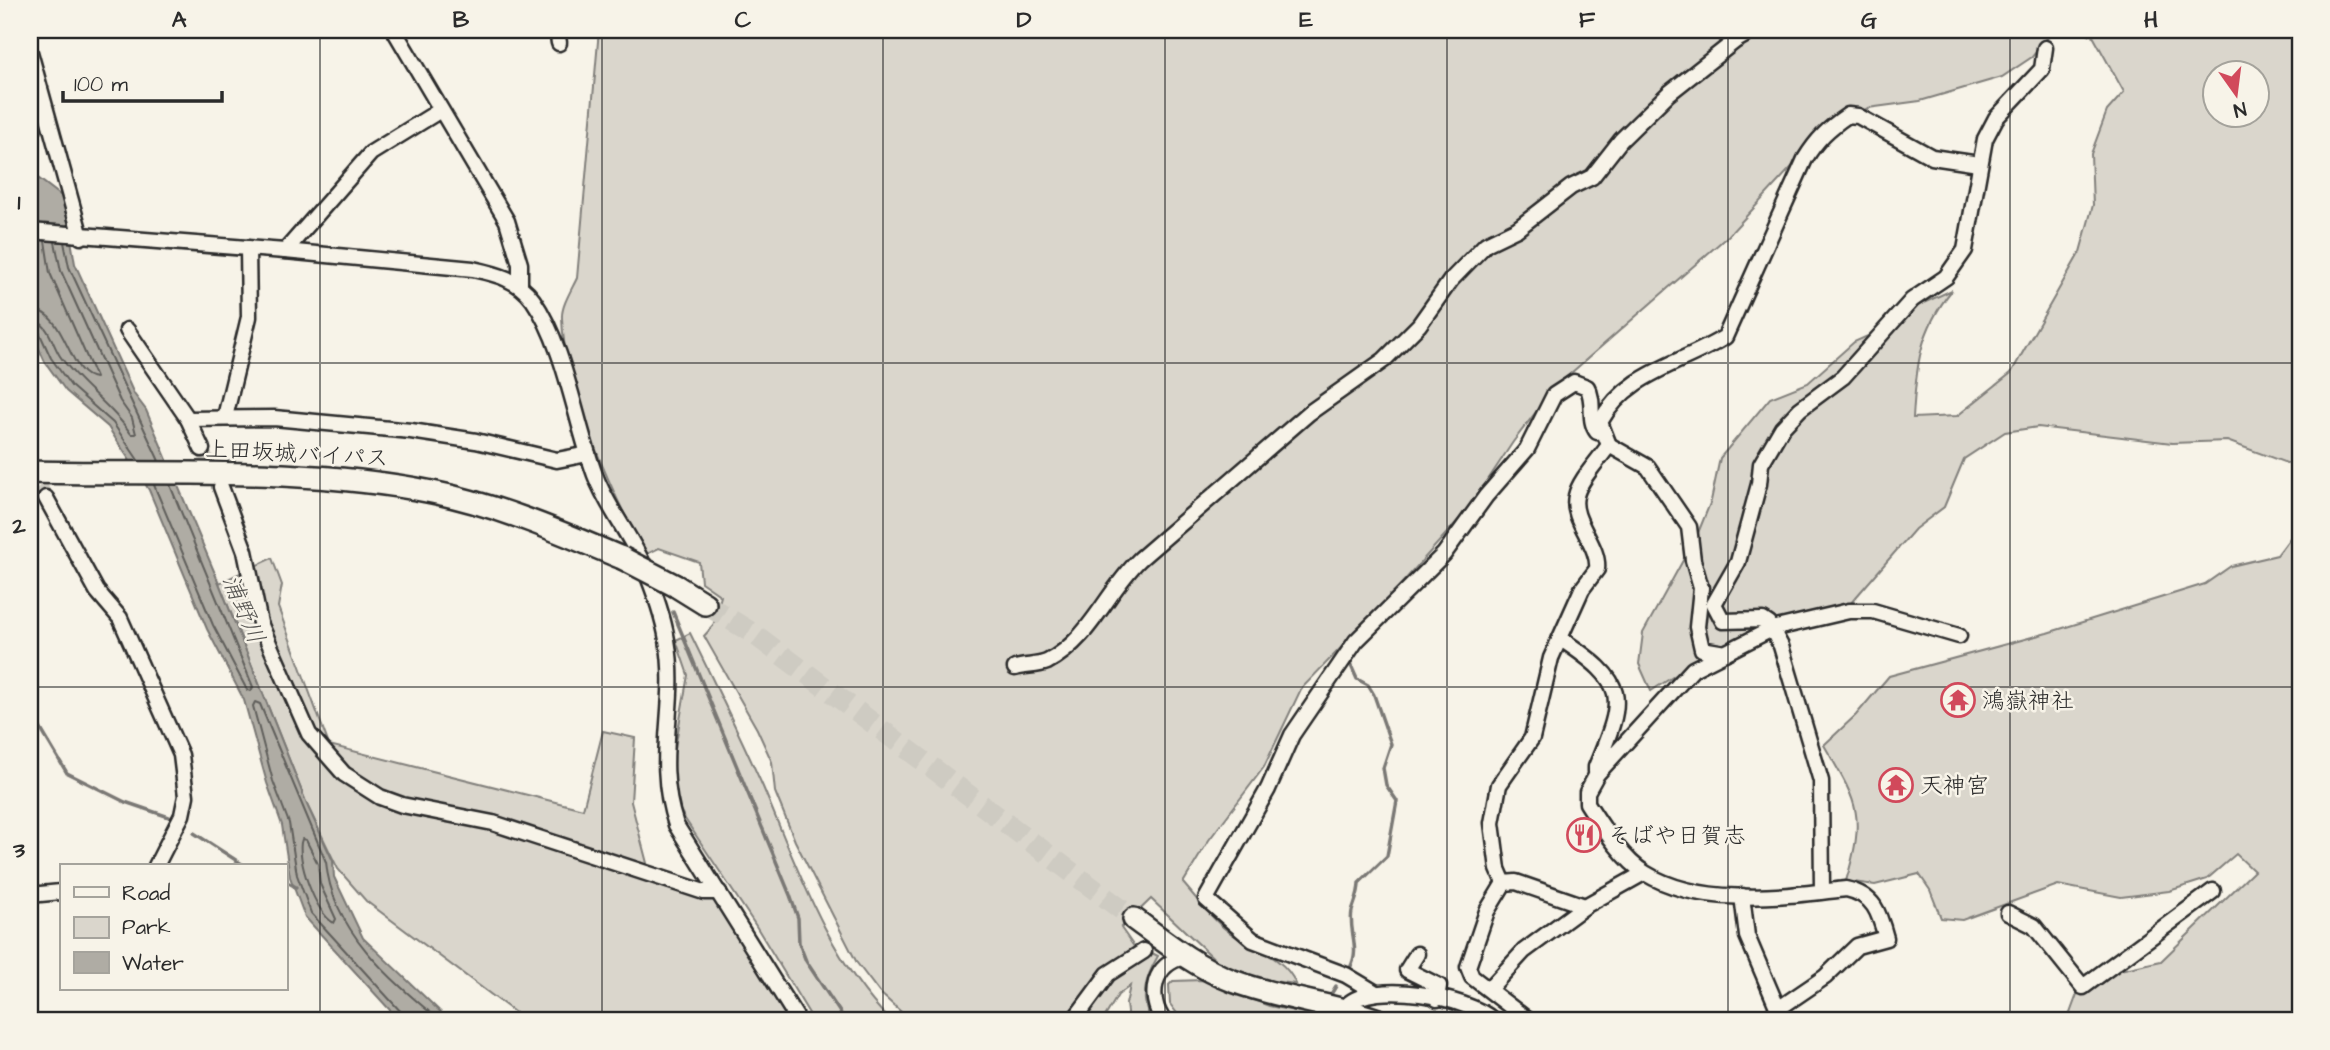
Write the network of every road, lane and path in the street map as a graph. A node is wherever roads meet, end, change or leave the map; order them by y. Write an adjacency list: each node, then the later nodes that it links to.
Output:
1 (394, 30): 5 (street)
2 (1754, 30): 26 (street)
3 (2045, 48): 6 (street)
4 (30, 52): 8 (street)
5 (439, 111): 10 (street); 11 (street)
6 (1979, 164): 15 (street); 22 (street)
7 (30, 231): 8 (street)
8 (78, 236): 9 (street)
9 (247, 248): 10 (street); 13 (street)
10 (285, 251): 11 (street)
11 (520, 285): 17 (street)
12 (127, 330): 14 (street)
13 (225, 417): 14 (street); 17 (street)
14 (188, 419): 16 (street)
15 (1605, 440): 24 (street); 25 (street); 45 (street)
16 (202, 449)
17 (588, 454): 34 (street)
18 (30, 472): 21 (highway, 上田坂城バイパス, bridge)
19 (221, 488): 34 (street)
20 (46, 498): 28 (street)
21 (705, 604)
22 (1772, 629): 23 (street); 25 (street); 31 (street)
23 (1959, 636)
24 (1561, 639): 27 (street); 30 (street)
25 (1726, 653): 27 (street)
26 (1015, 668)
27 (1597, 774): 29 (street)
28 (157, 864)
29 (1644, 873): 36 (street); 37 (street)
30 (1504, 883): 37 (street); 44 (street)
31 (1822, 891): 36 (street); 48 (street)
32 (2213, 891): 38 (street)
33 (60, 892): 35 (street)
34 (719, 892): 49 (street)
35 (30, 895)
36 (1742, 896): 48 (street)
37 (1585, 906): 44 (street)
38 (2008, 913)
39 (1134, 919): 40 (highway)
40 (1153, 946): 42 (highway); 43 (street); 50 (street)
41 (1417, 954): 46 (street)
42 (1185, 957): 43 (street); 52 (highway)
43 (1161, 972): 51 (street)
44 (1490, 988): 54 (street)
45 (1376, 993): 46 (street); 47 (street)
46 (1437, 999): 53 (street)
47 (1347, 1004)
48 (1774, 1015)
49 (798, 1020)
50 (1074, 1020)
51 (1163, 1020)
52 (1378, 1020)
53 (1493, 1020)
54 (1528, 1020)

